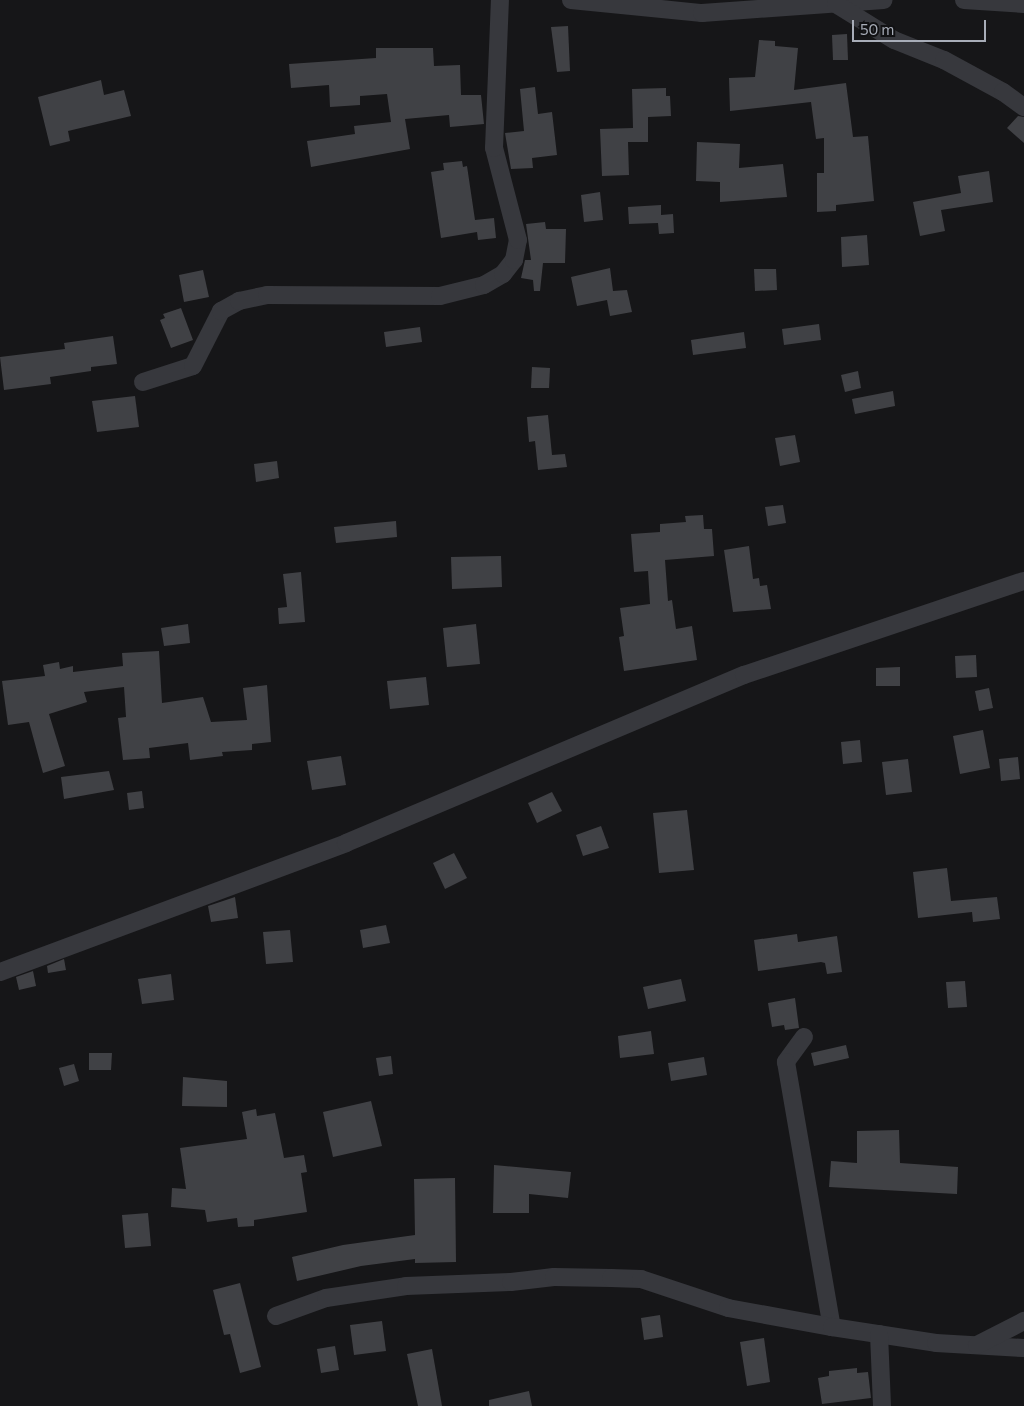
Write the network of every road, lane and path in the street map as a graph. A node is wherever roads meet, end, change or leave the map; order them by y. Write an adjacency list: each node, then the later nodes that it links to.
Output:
1 (500, 0): 9 (street)
2 (571, 0): 5 (street)
3 (884, 0): 6 (street)
4 (964, 0): 7 (street)
5 (779, 3): 6 (street)
6 (836, 4): 8 (street)
7 (1024, 4)
8 (1024, 107)
9 (143, 382)
10 (1024, 581): 11 (street)
11 (0, 972)
12 (804, 1037): 15 (street)
13 (276, 1316): 15 (street)
14 (1024, 1321): 17 (street)
15 (832, 1327): 16 (street)
16 (878, 1334): 17 (street); 19 (street)
17 (977, 1345): 18 (street)
18 (1024, 1348)
19 (882, 1406)

